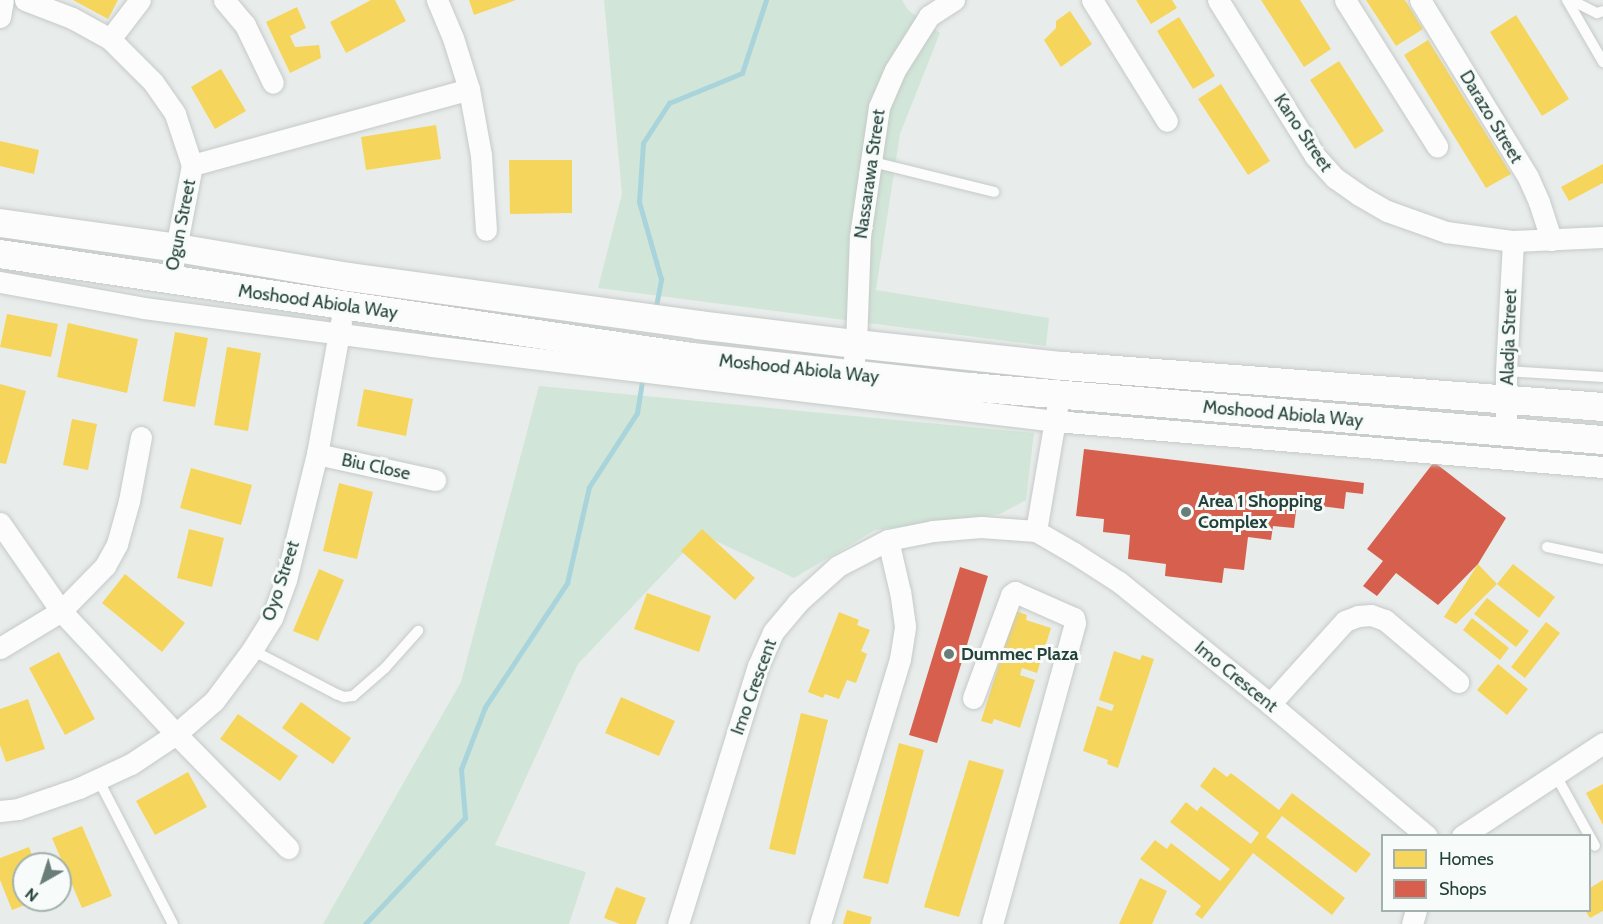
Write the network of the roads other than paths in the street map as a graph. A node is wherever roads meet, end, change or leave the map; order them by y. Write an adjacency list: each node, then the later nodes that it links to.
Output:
1 (3, 0): 14 (street)
2 (25, 0): 15 (street, Ogun Street)
3 (140, 0): 15 (street)
4 (224, 0): 17 (street)
5 (437, 0): 18 (street)
6 (954, 0): 12 (street, Nassarawa Street)
7 (1092, 0): 19 (street)
8 (1219, 0): 28 (street, Kano Street)
9 (1345, 0): 20 (street)
10 (1420, 0): 27 (street, Darazo Street)
11 (1569, 0): 13 (lane); 16 (lane)
12 (923, 8): 21 (street, Nassarawa Street)
13 (1603, 11)
14 (0, 17)
15 (110, 39): 22 (street, Ogun Street)
16 (1603, 62)
17 (273, 83)
18 (469, 89): 22 (street); 25 (street)
19 (1167, 121)
20 (1437, 146)
21 (869, 160): 23 (lane); 36 (street, Nassarawa Street)
22 (192, 165): 29 (street, Ogun Street)
23 (994, 192)
24 (0, 223): 29 (main road, Moshood Abiola Way)
25 (486, 230)
26 (1603, 237): 27 (street, Kano Street)
27 (1551, 240): 28 (street, Kano Street)
28 (1513, 241): 38 (street, Aladja Street)
29 (177, 248): 31 (main road, Moshood Abiola Way); 32 (street, Ogun Street)
30 (0, 254): 32 (main road, Moshood Abiola Way)
31 (349, 277): 34 (street, Oyo Street); 36 (main road, Moshood Abiola Way)
32 (170, 279): 34 (main road, Moshood Abiola Way)
33 (0, 282): 35 (street)
34 (344, 306): 35 (street, Oyo Street); 39 (main road, Moshood Abiola Way)
35 (339, 334): 42 (street); 47 (street, Oyo Street)
36 (856, 344): 37 (main road, Moshood Abiola Way); 39 (street, Nassarawa Street)
37 (1064, 366): 41 (main road, Moshood Abiola Way); 42 (street)
38 (1506, 371): 40 (lane); 41 (street, Aladja Street)
39 (852, 374): 42 (main road, Moshood Abiola Way)
40 (1603, 377)
41 (1507, 400): 43 (main road, Moshood Abiola Way); 44 (street, Aladja Street)
42 (1057, 407): 44 (main road, Moshood Abiola Way); 48 (street); 51 (street)
43 (1603, 407)
44 (1506, 433): 46 (main road, Moshood Abiola Way)
45 (141, 437): 55 (street)
46 (1603, 440)
47 (317, 454): 49 (street, Biu Close); 58 (street, Oyo Street)
48 (1603, 467)
49 (435, 480)
50 (0, 523): 55 (street)
51 (1036, 531): 52 (street, Imo Crescent); 61 (street, Imo Crescent)
52 (888, 540): 74 (street, Imo Crescent); 75 (street)
53 (1547, 547): 54 (lane)
54 (1603, 559)
55 (61, 610): 57 (street); 62 (street)
56 (418, 631): 58 (lane)
57 (0, 648)
58 (252, 650): 62 (street, Oyo Street)
59 (1458, 682): 61 (street)
60 (973, 698): 76 (street)
61 (1270, 704): 67 (street, Imo Crescent)
62 (176, 734): 65 (street, Oyo Street); 72 (street)
63 (1603, 743): 64 (street)
64 (1555, 774): 68 (street); 69 (lane)
65 (98, 779): 66 (street, Oyo Street); 73 (lane)
66 (0, 812)
67 (1425, 834)
68 (1465, 834)
69 (1589, 834)
70 (1591, 837): 71 (lane)
71 (1596, 846)
72 (288, 848)
73 (173, 924)
74 (678, 924)
75 (820, 924)
76 (992, 924)

